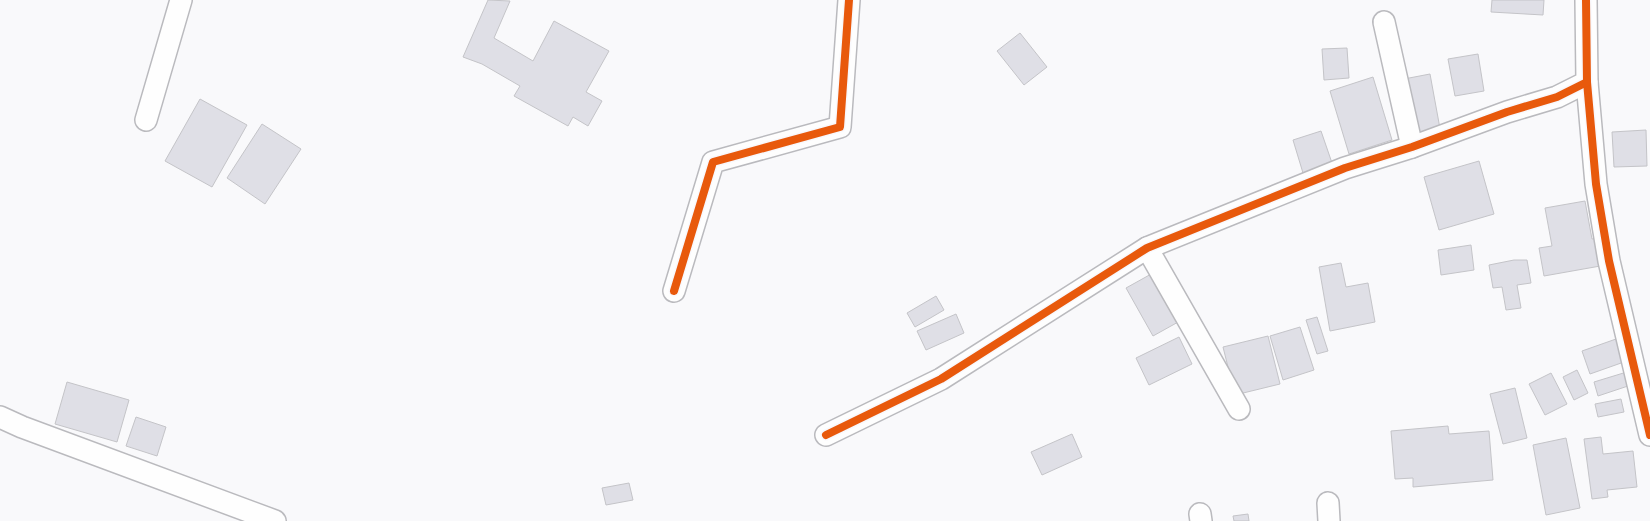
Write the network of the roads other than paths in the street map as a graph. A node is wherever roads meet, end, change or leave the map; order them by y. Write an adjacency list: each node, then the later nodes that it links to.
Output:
1 (181, 0): 6 (street)
2 (849, 0): 9 (street)
3 (1586, 0): 5 (street)
4 (1384, 22): 7 (street)
5 (1587, 82): 7 (street); 13 (street)
6 (146, 120)
7 (1412, 147): 8 (street)
8 (1147, 248): 10 (street); 12 (street)
9 (674, 291)
10 (1239, 409)
11 (0, 417): 14 (street)
12 (826, 435)
13 (1650, 435)
14 (275, 521)

